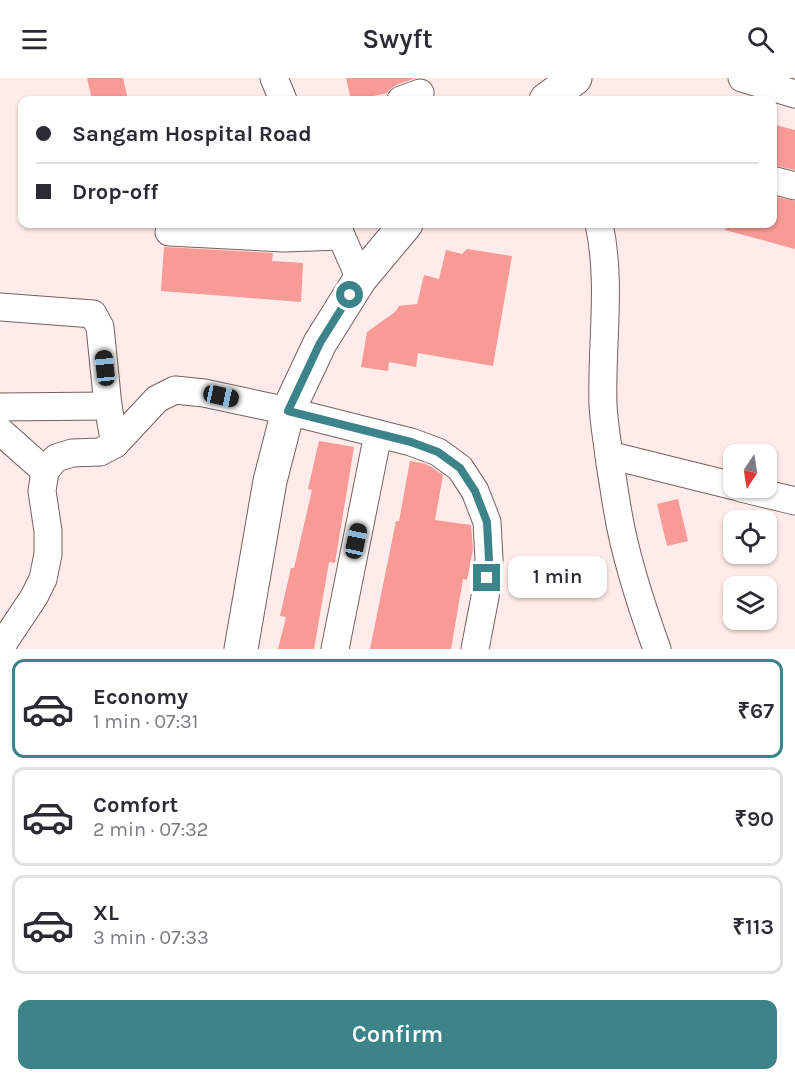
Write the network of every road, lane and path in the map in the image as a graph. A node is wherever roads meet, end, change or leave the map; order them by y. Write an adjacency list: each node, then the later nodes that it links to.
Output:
1 (274, 78): 5 (street)
2 (575, 78): 6 (main road)
3 (742, 78): 4 (street)
4 (795, 94)
5 (281, 96)
6 (551, 96)
7 (777, 181): 8 (street)
8 (795, 186)
9 (403, 228): 13 (main road)
10 (600, 228): 21 (street)
11 (339, 230): 12 (street); 13 (street)
12 (169, 232)
13 (360, 279): 17 (main road)
14 (0, 307): 15 (street)
15 (108, 406): 16 (street); 20 (street)
16 (0, 407)
17 (288, 411): 19 (street); 20 (street); 27 (main road)
18 (0, 430): 22 (street)
19 (378, 434): 28 (street); 29 (street)
20 (115, 444): 22 (street)
21 (609, 455): 23 (street); 30 (street)
22 (45, 471): 26 (street)
23 (723, 483)
24 (777, 497): 25 (street)
25 (795, 501)
26 (0, 648)
27 (241, 649)
28 (334, 649)
29 (475, 649)
30 (657, 649)

